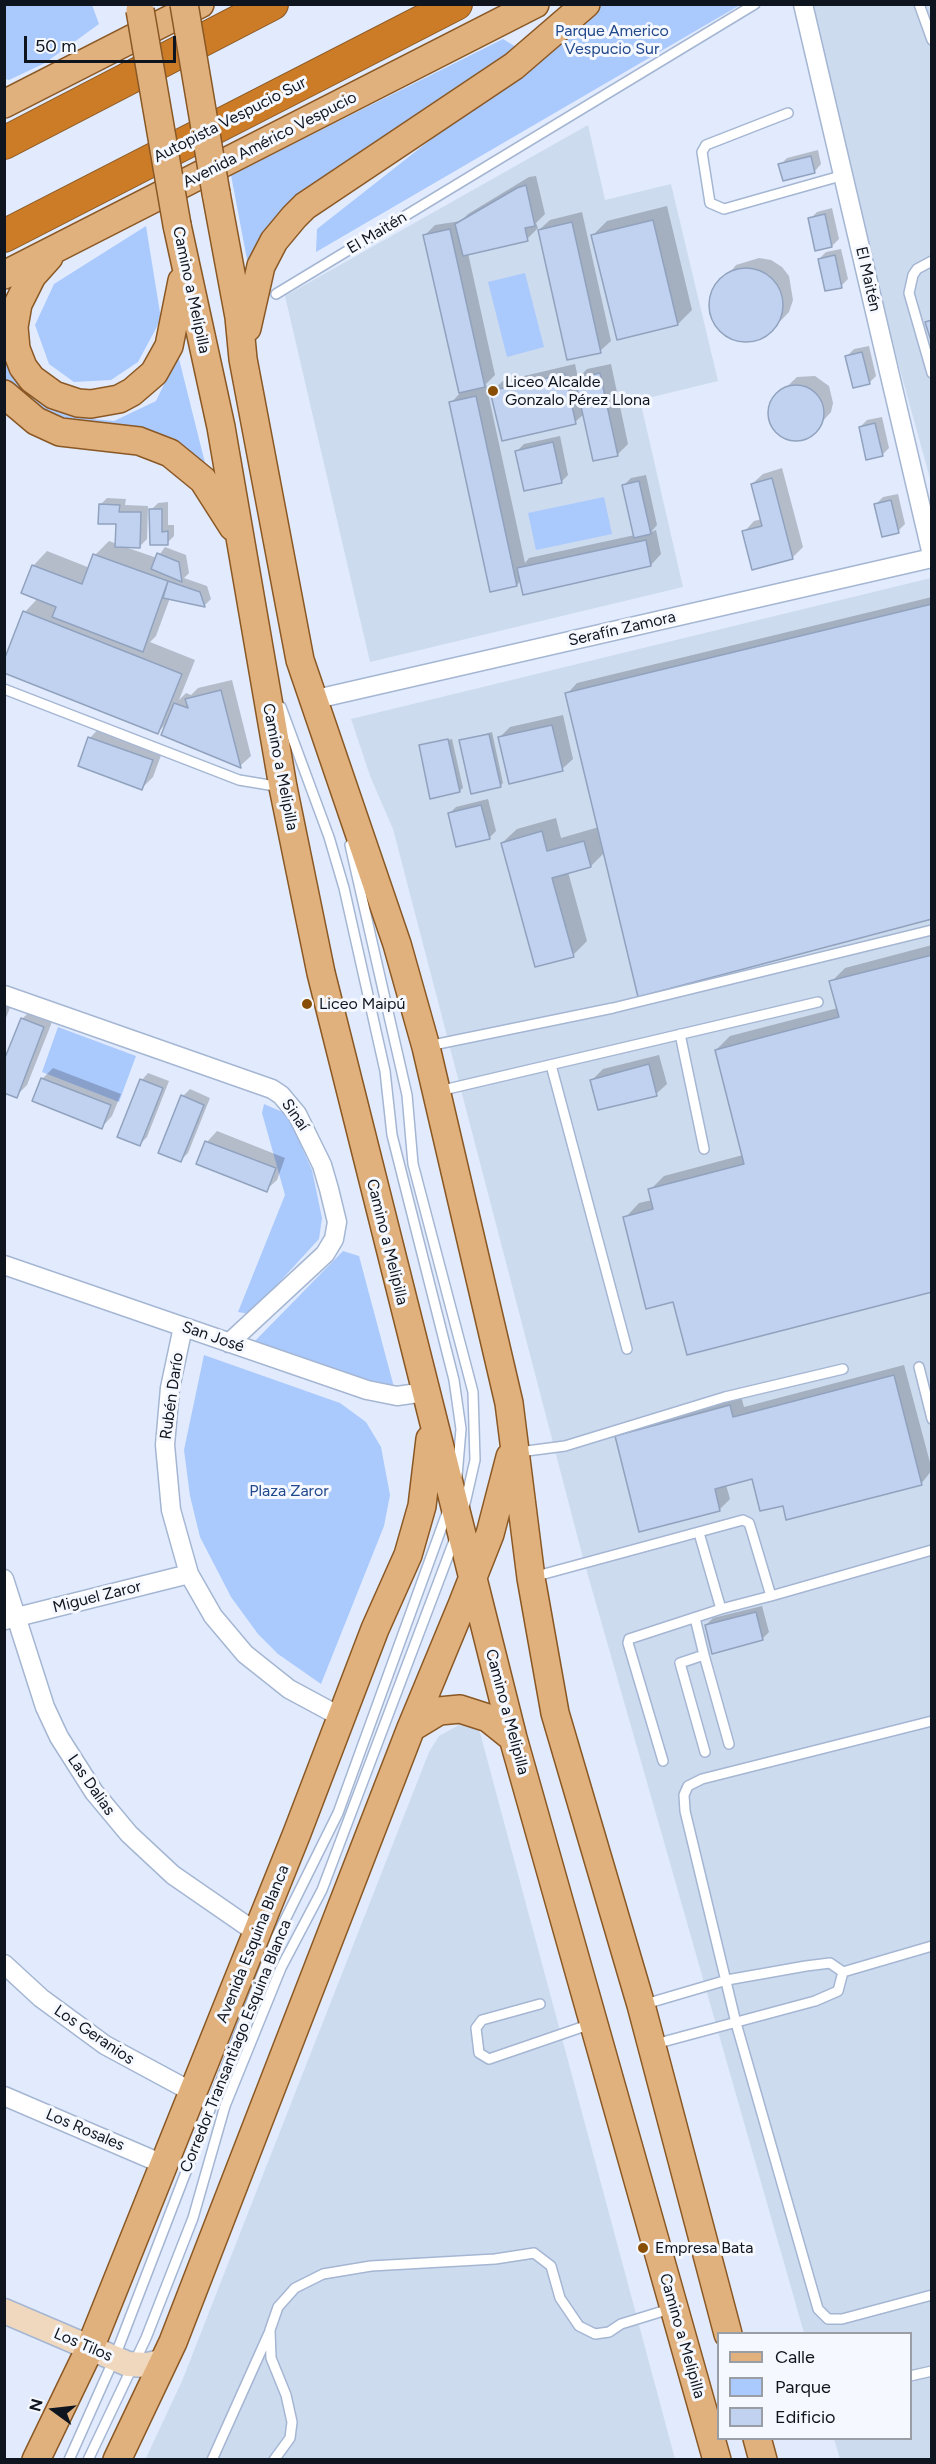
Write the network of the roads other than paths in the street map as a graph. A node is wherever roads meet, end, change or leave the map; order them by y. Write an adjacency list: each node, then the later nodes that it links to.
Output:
1 (184, 4): 22 (main road, bridge)
2 (200, 4): 12 (main road)
3 (272, 4): 14 (highway)
4 (456, 4): 16 (highway, Autopista Vespucio Sur)
5 (535, 4): 17 (main road, Avenida Américo Vespucio)
6 (586, 4): 22 (main road)
7 (755, 4): 21 (lane, El Maitén)
8 (804, 4): 15 (street, El Maitén)
9 (918, 4): 11 (lane)
10 (140, 7): 19 (main road, Camino a Melipilla, bridge)
11 (932, 40)
12 (12, 97)
13 (788, 113): 15 (lane)
14 (4, 143)
15 (844, 175): 26 (street, El Maitén)
16 (4, 236)
17 (56, 250): 19 (main road); 20 (main road, Avenida Américo Vespucio)
18 (932, 261): 23 (lane)
19 (185, 265): 25 (main road, Camino a Melipilla)
20 (4, 275)
21 (276, 294)
22 (243, 359): 29 (main road)
23 (932, 373)
24 (4, 394): 25 (main road)
25 (243, 547): 27 (main road, Camino a Melipilla)
26 (932, 556): 29 (street, Serafín Zamora)
27 (258, 641): 30 (main road, Camino a Melipilla); 48 (lane, Corredor Transantiago Esquina Blanca)
28 (4, 689): 30 (lane)
29 (312, 700): 35 (main road); 49 (lane, Corredor Transantiago Esquina Blanca)
30 (283, 787): 45 (main road, Camino a Melipilla)
31 (932, 930): 35 (lane)
32 (4, 995): 41 (street, Sinaí)
33 (818, 1002): 34 (lane)
34 (680, 1035): 36 (lane); 38 (lane)
35 (426, 1047): 37 (main road)
36 (551, 1065): 37 (lane); 42 (lane)
37 (437, 1092): 47 (main road)
38 (704, 1149)
39 (6, 1270): 40 (street, San José)
40 (183, 1327): 41 (street, San José); 52 (street, Rubén Darío)
41 (229, 1343): 45 (street, San José)
42 (627, 1349)
43 (919, 1367): 46 (lane)
44 (843, 1369): 47 (lane)
45 (428, 1405): 48 (main road, Camino a Melipilla); 61 (main road, Avenida Esquina Blanca)
46 (932, 1419)
47 (516, 1442): 53 (main road); 54 (main road)
48 (452, 1497): 49 (main road, Camino a Melipilla); 86 (lane, Corredor Transantiago Esquina Blanca)
49 (460, 1524): 53 (main road, Camino a Melipilla); 86 (lane, Corredor Transantiago Esquina Blanca)
50 (699, 1533): 54 (lane); 56 (lane); 57 (lane)
51 (932, 1550): 56 (lane)
52 (189, 1574): 58 (street, Miguel Zaror); 61 (street, Rubén Darío)
53 (473, 1577): 63 (main road); 64 (main road, Camino a Melipilla)
54 (531, 1578): 74 (main road)
55 (4, 1579): 58 (street, Las Dalias)
56 (771, 1596): 57 (lane)
57 (721, 1609): 59 (lane)
58 (10, 1618): 68 (street, Las Dalias)
59 (695, 1618): 60 (lane); 67 (lane)
60 (704, 1655): 65 (lane); 66 (lane)
61 (341, 1717): 68 (main road, Avenida Esquina Blanca)
62 (932, 1721): 72 (lane)
63 (411, 1728): 64 (main road); 87 (main road)
64 (513, 1738): 76 (main road, Camino a Melipilla)
65 (729, 1744)
66 (705, 1752)
67 (663, 1761)
68 (257, 1933): 78 (main road, Avenida Esquina Blanca)
69 (932, 1946): 71 (lane)
70 (4, 1964): 78 (street, Los Geranios)
71 (843, 1972): 72 (lane); 75 (lane)
72 (727, 1980): 74 (lane); 75 (lane)
73 (540, 2004): 76 (lane)
74 (640, 2005): 77 (main road)
75 (736, 2023): 77 (lane); 81 (lane)
76 (594, 2024): 82 (main road, Camino a Melipilla)
77 (651, 2046): 85 (main road)
78 (194, 2093): 80 (main road, Avenida Esquina Blanca)
79 (4, 2096): 80 (street, Los Rosales)
80 (165, 2165): 86 (main road, Avenida Esquina Blanca)
81 (932, 2295)
82 (674, 2308): 84 (lane); 97 (main road, Camino a Melipilla)
83 (4, 2311): 86 (street, Los Tilos)
84 (270, 2330): 95 (lane); 96 (lane)
85 (727, 2332)
86 (113, 2357): 87 (street); 91 (main road, Avenida Esquina Blanca); 92 (lane, Corredor Transantiago Esquina Blanca); 93 (lane, Corredor Transantiago Esquina Blanca)
87 (165, 2361): 94 (main road)
88 (932, 2371): 89 (lane)
89 (912, 2376)
90 (757, 2440): 98 (main road)
91 (36, 2460)
92 (69, 2460)
93 (88, 2460)
94 (117, 2460)
95 (212, 2460)
96 (274, 2460)
97 (717, 2460)
98 (763, 2460)

